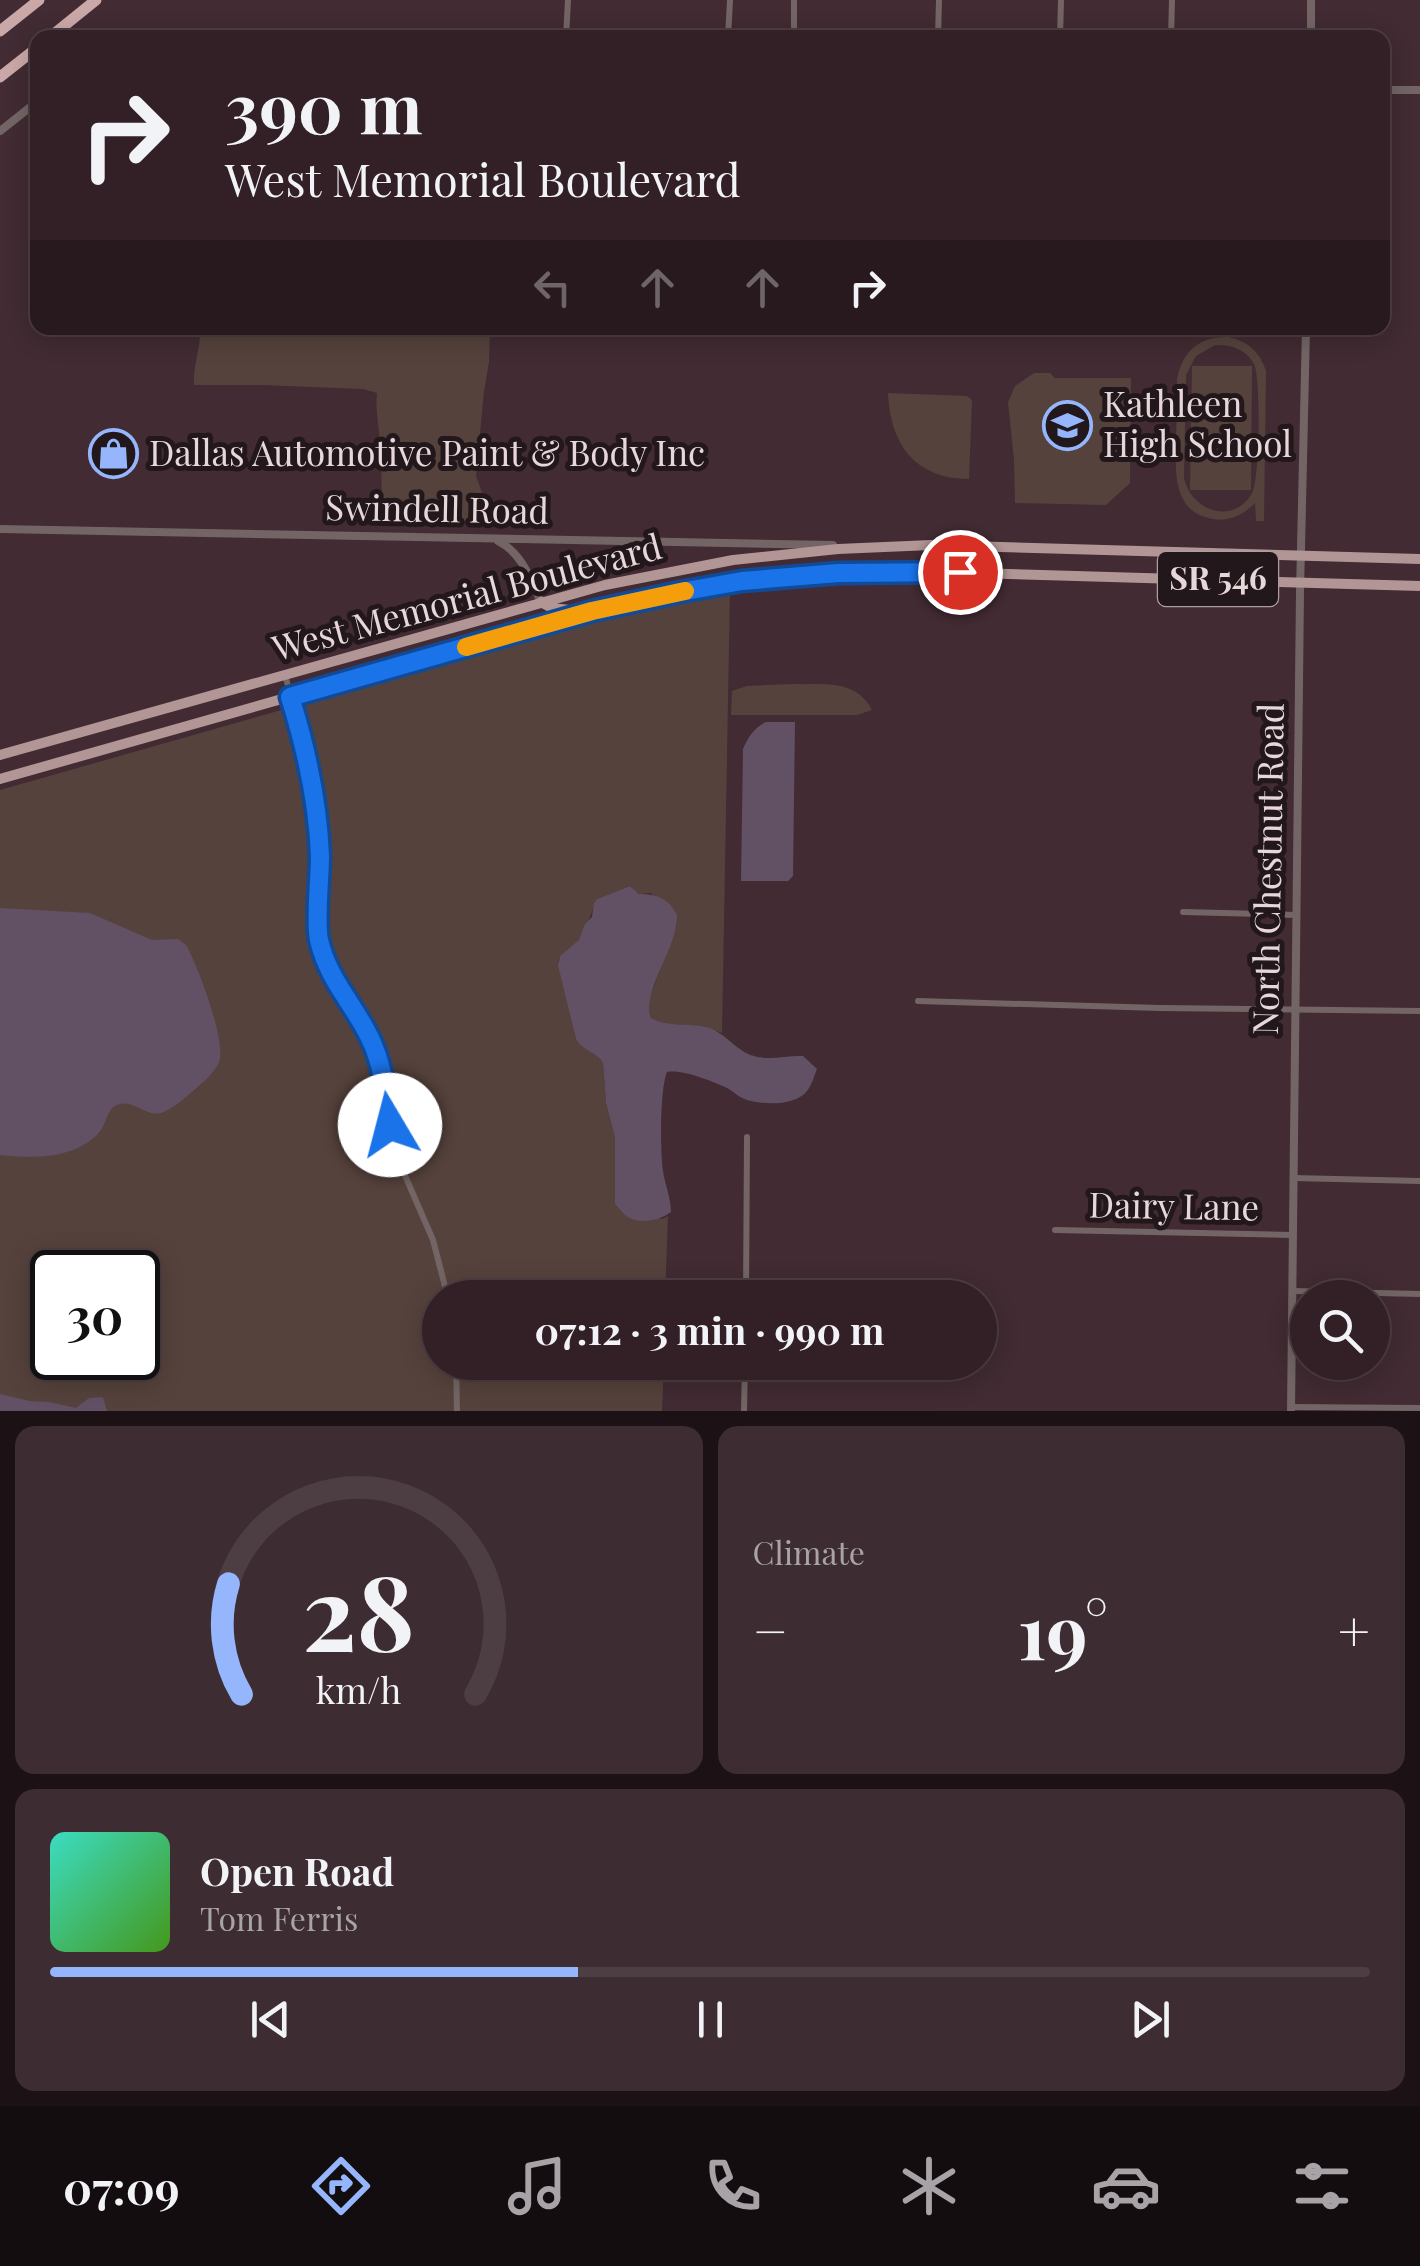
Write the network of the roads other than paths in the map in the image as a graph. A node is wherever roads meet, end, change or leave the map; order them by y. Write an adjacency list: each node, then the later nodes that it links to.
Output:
1 (39, 0): 18 (highway)
2 (96, 0): 10 (highway)
3 (568, 0): 11 (street)
4 (730, 0): 12 (street)
5 (794, 0): 13 (street)
6 (939, 0): 14 (street)
7 (1061, 0): 15 (street)
8 (1172, 0): 16 (street)
9 (1312, 0): 17 (street)
10 (59, 30)
11 (566, 30)
12 (728, 30)
13 (794, 30)
14 (938, 30)
15 (1060, 30)
16 (1171, 30)
17 (1311, 30)
18 (0, 31)
19 (30, 53): 20 (highway)
20 (0, 77)
21 (1390, 90): 22 (street)
22 (1420, 90)
23 (30, 108): 24 (street)
24 (0, 130)
25 (1306, 335): 30 (street, North Chestnut Road)
26 (0, 529): 27 (street, Swindell Road)
27 (494, 539): 28 (street, Swindell Road); 32 (street)
28 (532, 539): 29 (street, Swindell Road); 32 (street)
29 (872, 546): 30 (main road, West Memorial Boulevard / SR 546); 35 (main road, West Memorial Boulevard / SR 546)
30 (1302, 556): 31 (main road, SR 546); 33 (street, North Chestnut Road)
31 (1420, 559)
32 (522, 562): 35 (street)
33 (1301, 582): 34 (main road, SR 546); 36 (main road, West Memorial Boulevard / SR 546); 44 (street, North Chestnut Road)
34 (1420, 586)
35 (541, 602): 36 (main road); 37 (main road, West Memorial Boulevard / SR 546)
36 (592, 611): 38 (main road, West Memorial Boulevard / SR 546)
37 (504, 612): 38 (street); 39 (main road, West Memorial Boulevard / SR 546)
38 (512, 634): 40 (main road, West Memorial Boulevard / SR 546)
39 (284, 675): 40 (street); 41 (main road, West Memorial Boulevard / SR 546)
40 (290, 697): 42 (main road, West Memorial Boulevard / SR 546); 53 (street)
41 (0, 755)
42 (0, 779)
43 (1183, 912): 44 (street)
44 (1296, 915): 46 (street, North Chestnut Road)
45 (918, 1001): 46 (street)
46 (1295, 1010): 47 (street); 49 (street, North Chestnut Road)
47 (1420, 1011)
48 (747, 1137): 54 (street)
49 (1293, 1178): 50 (street); 52 (street, North Chestnut Road)
50 (1420, 1180)
51 (1055, 1230): 52 (street, Dairy Lane)
52 (1292, 1235): 55 (street, North Chestnut Road)
53 (443, 1280)
54 (746, 1280)
55 (1292, 1280)
56 (1390, 1293): 57 (street)
57 (1420, 1294)
58 (456, 1380): 63 (street)
59 (745, 1380): 64 (street)
60 (1291, 1380): 62 (street, North Chestnut Road)
61 (1420, 1408): 62 (street)
62 (1291, 1409)
63 (457, 1411)
64 (744, 1411)

